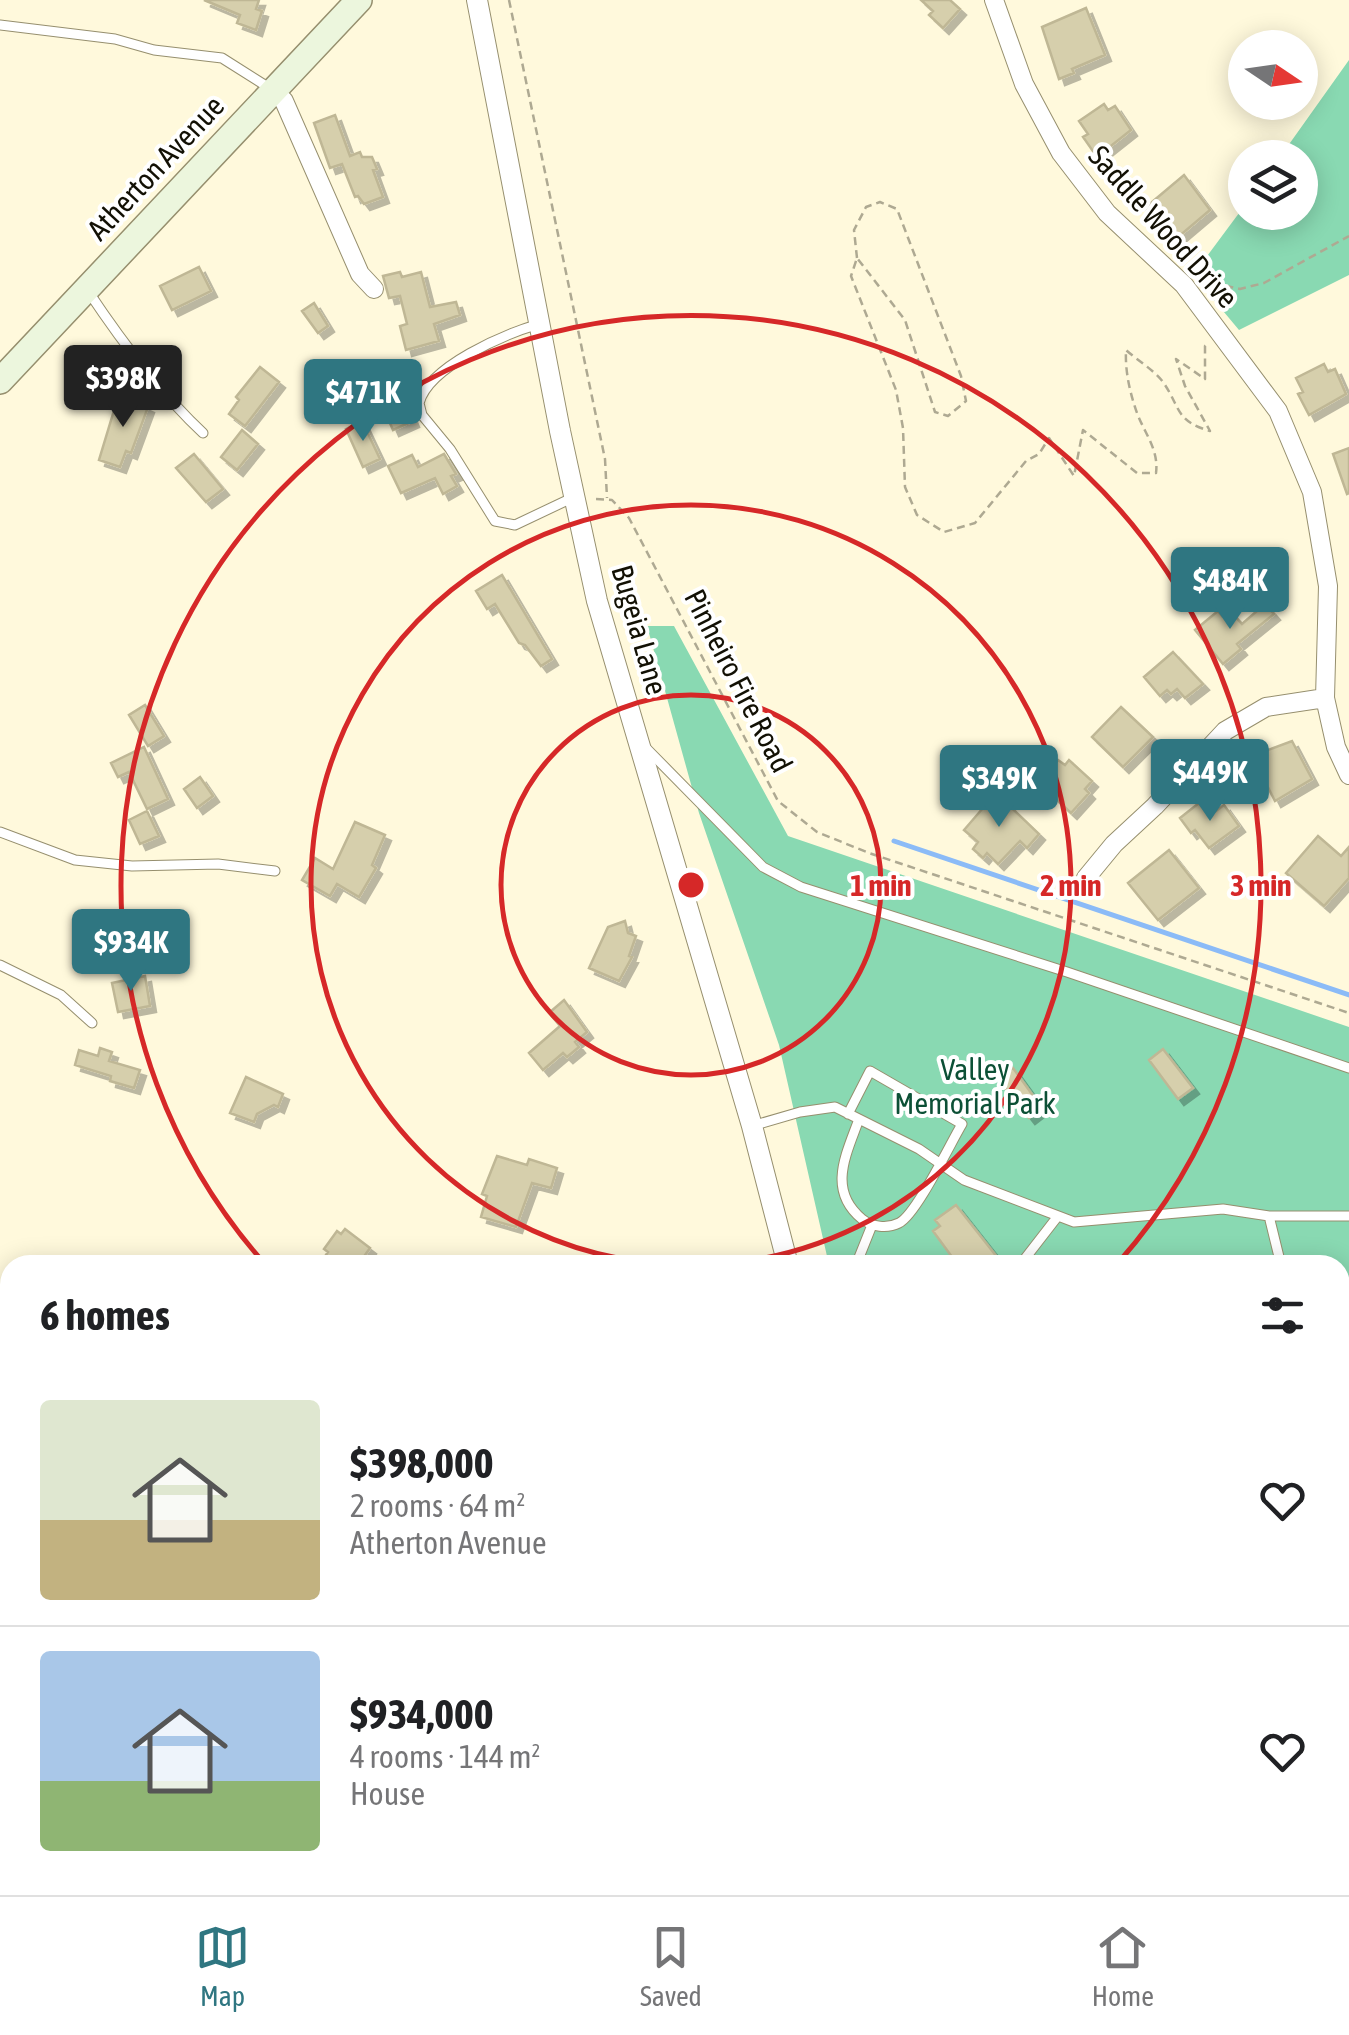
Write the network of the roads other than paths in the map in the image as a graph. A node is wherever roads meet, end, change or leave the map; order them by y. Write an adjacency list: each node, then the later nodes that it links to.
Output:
1 (359, 0): 5 (main road, Atherton Avenue)
2 (477, 0): 8 (street, Bugeia Lane)
3 (994, 0): 12 (street, Saddle Wood Drive)
4 (0, 25): 5 (lane)
5 (273, 90): 6 (street); 7 (main road, Atherton Avenue)
6 (374, 288)
7 (87, 289): 9 (main road, Atherton Avenue); 10 (lane)
8 (539, 324): 11 (street, Bugeia Lane); 11 (lane)
9 (0, 382)
10 (203, 433)
11 (574, 497): 13 (street, Bugeia Lane)
12 (1325, 698): 14 (street, Saddle Wood Drive); 17 (street)
13 (639, 742): 20 (lane); 23 (street, Bugeia Lane)
14 (1349, 775)
15 (0, 832): 16 (lane)
16 (276, 870)
17 (1086, 878)
18 (0, 965): 19 (lane)
19 (92, 1024)
20 (1349, 1068)
21 (848, 1114): 22 (lane); 23 (lane); 24 (lane)
22 (859, 1119): 24 (lane); 28 (lane)
23 (752, 1126): 29 (street, Bugeia Lane)
24 (938, 1162): 25 (lane); 28 (lane)
25 (1058, 1216): 26 (lane); 31 (lane)
26 (1270, 1216): 27 (lane); 32 (lane)
27 (1349, 1216)
28 (872, 1225): 30 (lane)
29 (785, 1255)
30 (860, 1255)
31 (1028, 1255)
32 (1279, 1255)

